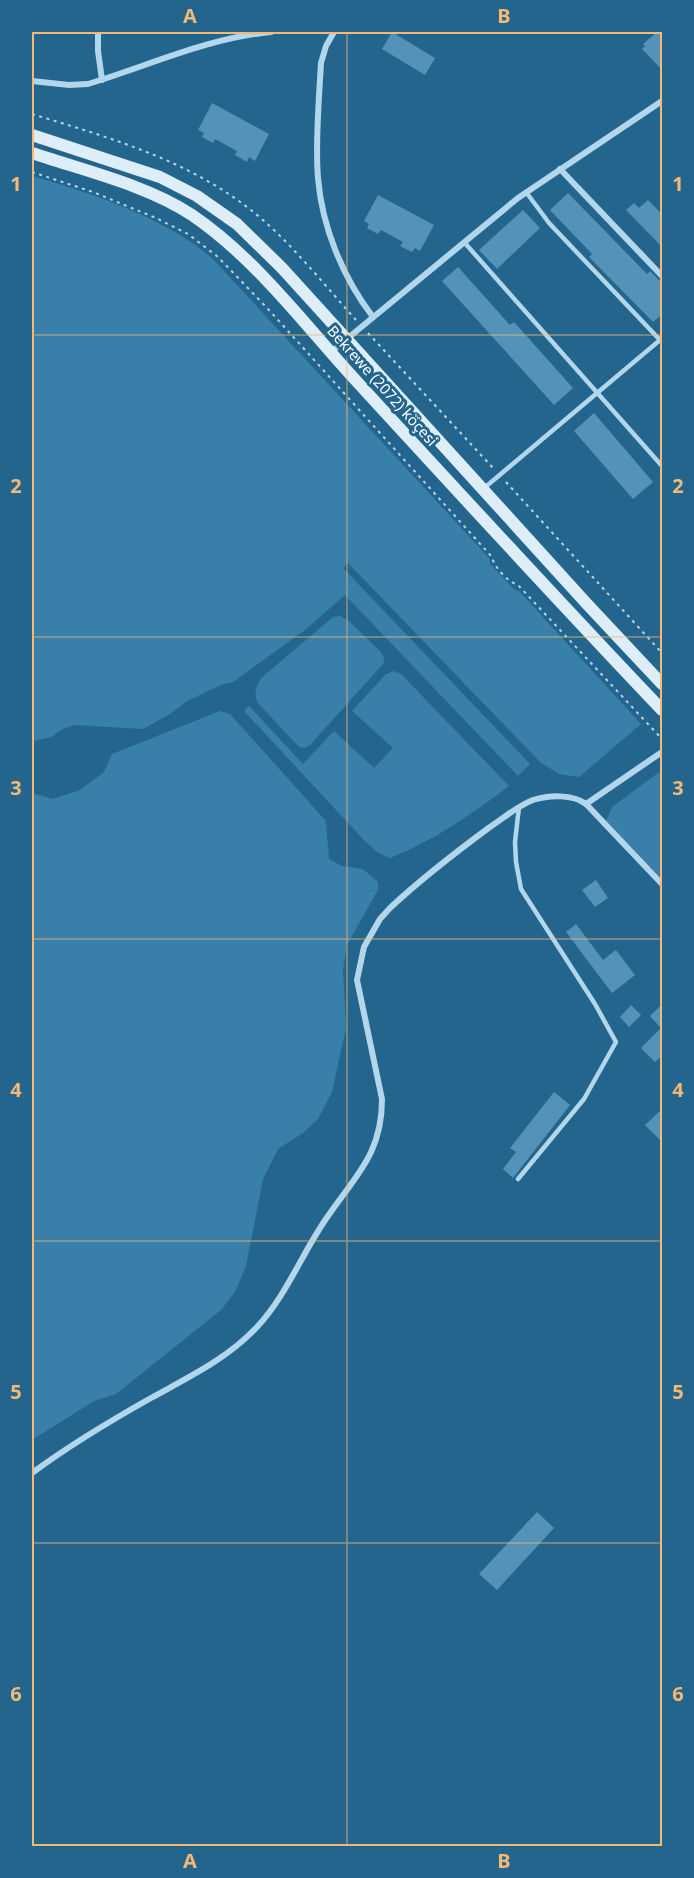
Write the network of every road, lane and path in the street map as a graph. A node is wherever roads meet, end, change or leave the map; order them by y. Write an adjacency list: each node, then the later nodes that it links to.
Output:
1 (98, 32): 4 (street)
2 (271, 32): 4 (street)
3 (334, 32): 14 (street)
4 (102, 80): 5 (street)
5 (32, 81)
6 (663, 101): 9 (street)
7 (32, 135): 15 (main road, Bekrewe (2072) köçesi)
8 (32, 153): 17 (main road, Bekrewe (2072) köçesi)
9 (560, 169): 11 (street); 13 (street)
10 (32, 172): 23 (path)
11 (526, 192): 12 (street); 16 (lane)
12 (464, 242): 14 (street); 18 (lane)
13 (663, 276)
14 (373, 317): 15 (street)
15 (346, 339): 17 (street); 20 (main road, Bekrewe (2072) köçesi)
16 (661, 341): 18 (lane)
17 (330, 353): 22 (main road, Bekrewe (2072) köçesi)
18 (597, 391): 19 (lane); 20 (lane)
19 (663, 466)
20 (483, 489): 21 (main road, Bekrewe (2072) köçesi)
21 (663, 684)
22 (663, 710)
23 (663, 739)
24 (663, 752): 25 (street)
25 (586, 804): 26 (street); 27 (street)
26 (519, 807): 28 (lane); 29 (street)
27 (663, 884)
28 (518, 1179)
29 (32, 1473)

